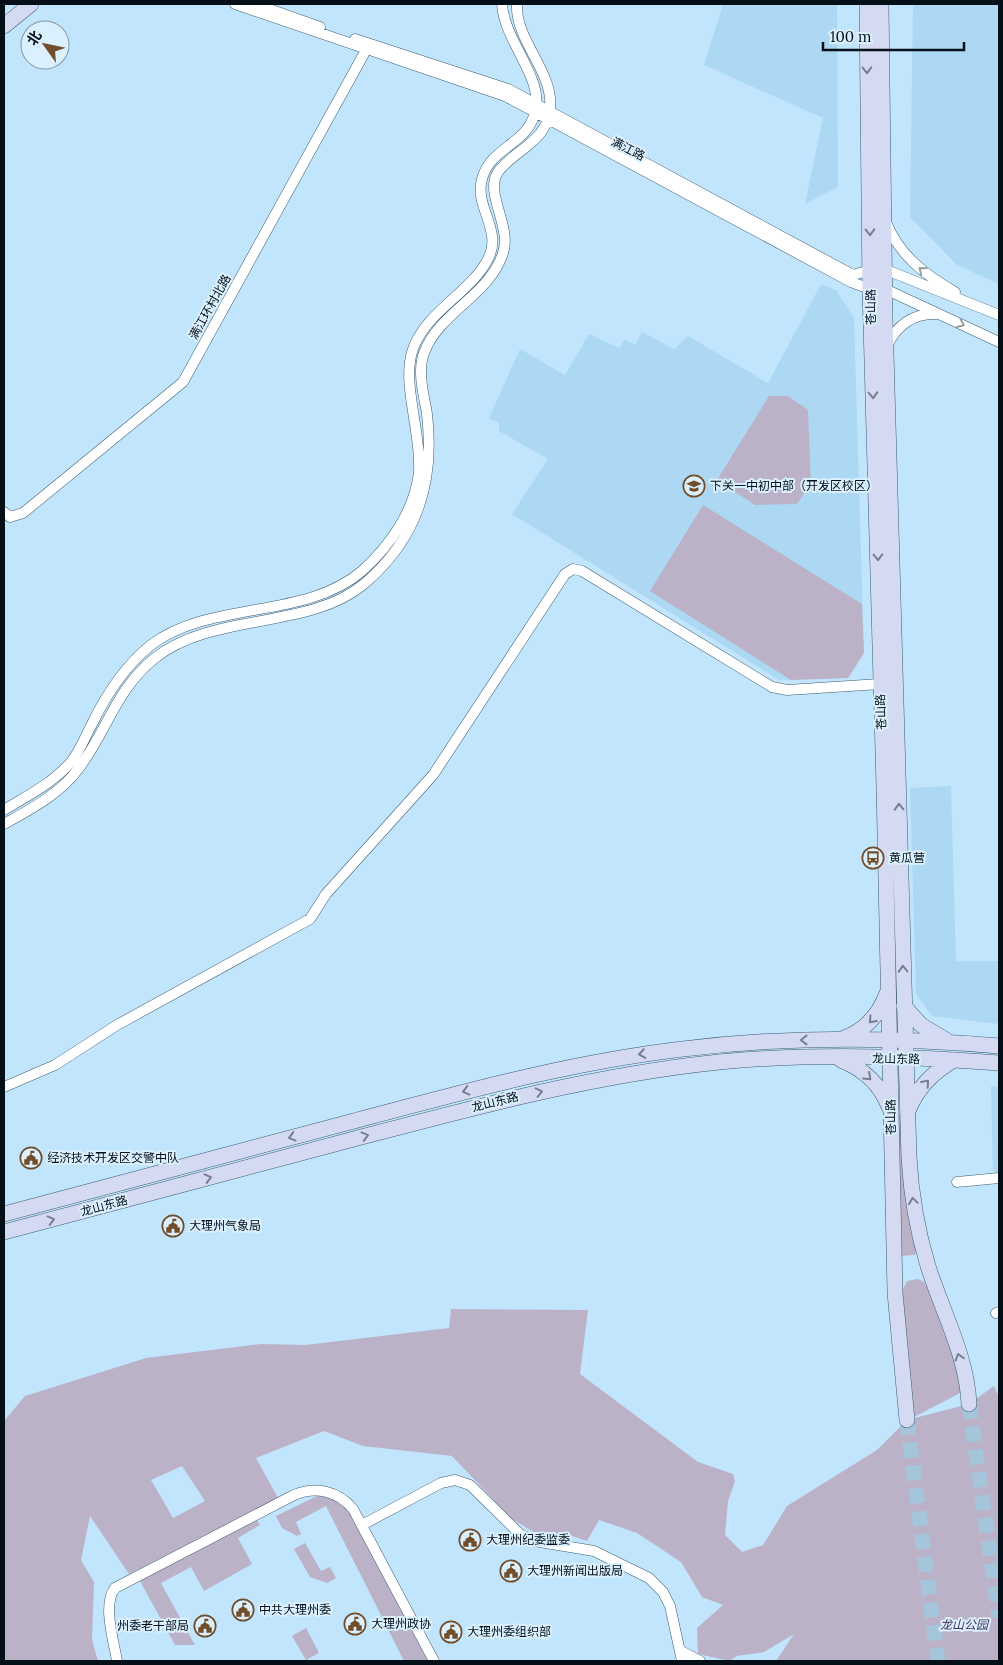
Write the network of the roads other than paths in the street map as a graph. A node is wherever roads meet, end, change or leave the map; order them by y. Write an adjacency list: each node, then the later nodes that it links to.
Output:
1 (31, 4): 8 (main road)
2 (235, 4): 11 (street, 满江路)
3 (255, 4): 12 (street, 满江路)
4 (502, 4): 10 (street)
5 (517, 4): 9 (street)
6 (867, 4): 15 (main road, 苍山路, one-way to 15)
7 (880, 4): 14 (main road, 苍山路)
8 (4, 26)
9 (528, 41): 10 (street); 13 (street)
10 (516, 48): 12 (street)
11 (366, 50): 12 (street, 满江路); 23 (street, 满江环村北路)
12 (536, 109): 13 (street, 满江路); 22 (street)
13 (548, 116): 15 (street, 满江路); 16 (street, 满江路); 21 (street)
14 (884, 216): 15 (main road, 苍山路); 18 (street, one-way to 14)
15 (877, 270): 16 (main road, 苍山路); 18 (street, 满江路)
16 (878, 289): 17 (street, 满江路); 20 (main road, 苍山路); 26 (main road, 苍山路, one-way to 26)
17 (938, 314): 19 (street, 满江路, one-way to 19); 20 (street)
18 (996, 314)
19 (999, 342)
20 (886, 347): 30 (main road, 苍山路, one-way to 20)
21 (426, 408): 22 (street); 25 (street)
22 (413, 410): 24 (street)
23 (7, 515)
24 (350, 580): 25 (street); 27 (street)
25 (356, 590): 28 (street)
26 (880, 684): 29 (main road, 苍山路); 41 (street)
27 (4, 810)
28 (4, 824)
29 (888, 984): 31 (main road, one-way to 31); 32 (main road, 苍山路)
30 (904, 1006): 33 (main road, 苍山路); 34 (main road)
31 (838, 1040): 32 (main road, 龙山东路); 46 (main road, 龙山东路, one-way to 46)
32 (890, 1041): 33 (main road, 龙山东路); 37 (main road, 苍山路)
33 (905, 1041): 34 (main road, 龙山东路); 38 (main road, 苍山路)
34 (952, 1042): 35 (main road, 龙山东路)
35 (999, 1046)
36 (832, 1058): 37 (main road, 龙山东路); 42 (main road, one-way to 42); 47 (main road, 龙山东路, one-way to 36)
37 (890, 1058): 38 (main road, 龙山东路); 42 (main road, 苍山路)
38 (906, 1059): 39 (main road, 龙山东路); 43 (main road, 苍山路)
39 (954, 1060): 40 (main road, 龙山东路); 43 (main road, one-way to 39)
40 (999, 1063)
41 (4, 1087)
42 (891, 1112): 49 (main road, 苍山路)
43 (907, 1114): 48 (main road, 苍山路, one-way to 43)
44 (999, 1178): 45 (street)
45 (957, 1182)
46 (4, 1214)
47 (4, 1232)
48 (969, 1404)
49 (907, 1420)
50 (362, 1525): 51 (street); 52 (street); 53 (street)
51 (682, 1656): 54 (street)
52 (118, 1661)
53 (434, 1661)
54 (700, 1661)

